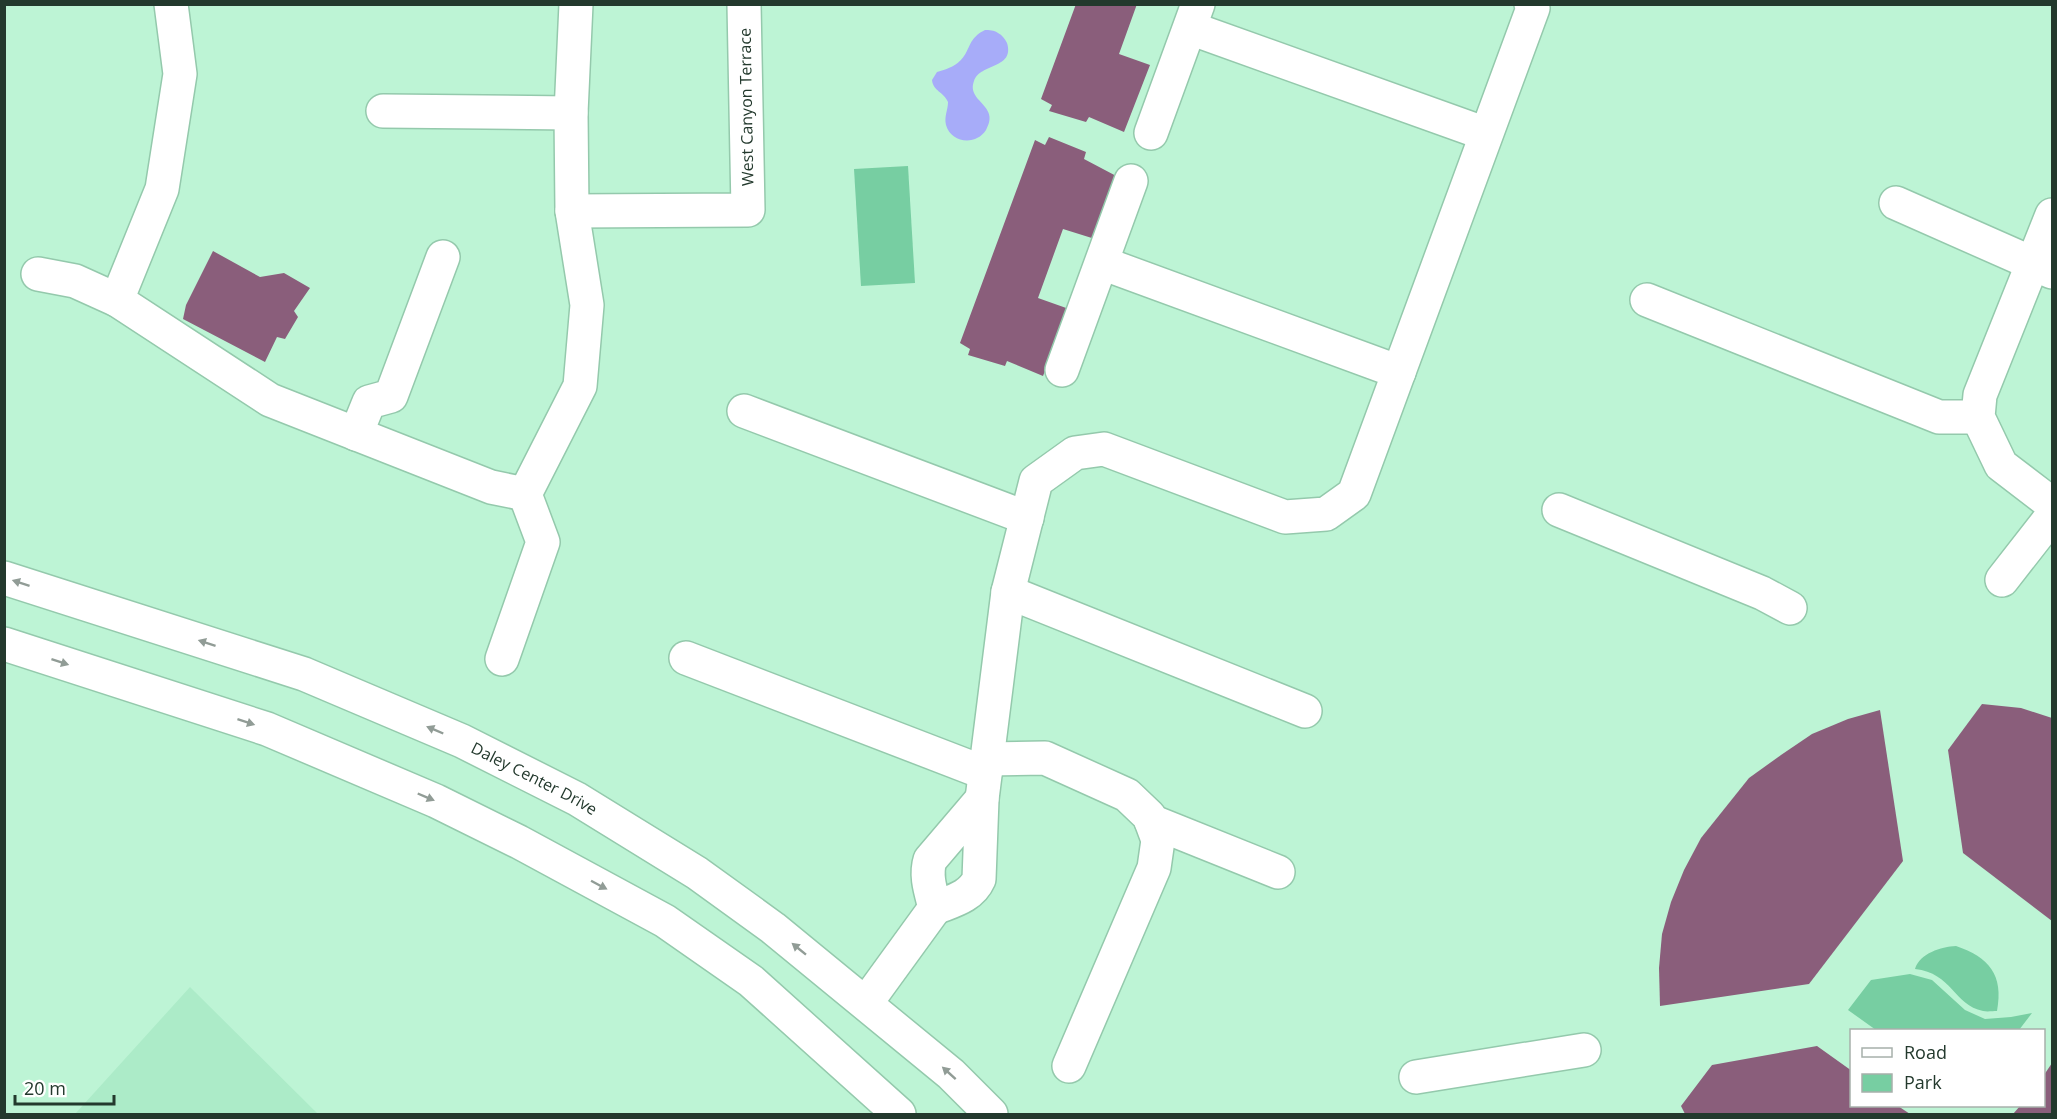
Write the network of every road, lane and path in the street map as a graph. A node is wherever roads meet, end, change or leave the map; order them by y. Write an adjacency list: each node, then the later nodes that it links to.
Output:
1 (171, 4): 18 (street)
2 (576, 4): 7 (street)
3 (744, 4): 12 (street, West Canyon Terrace)
4 (1532, 4): 9 (street)
5 (1194, 16): 8 (street); 9 (street)
6 (383, 111): 7 (street)
7 (571, 113): 12 (street)
8 (1151, 133)
9 (1486, 134): 21 (street)
10 (1131, 181): 15 (street)
11 (1896, 203): 16 (street)
12 (572, 211): 25 (street)
13 (2052, 216): 16 (street)
14 (443, 257): 24 (street)
15 (1102, 263): 20 (street); 21 (street)
16 (2043, 268): 23 (street)
17 (38, 274): 18 (street)
18 (117, 300): 24 (street)
19 (1647, 300): 23 (street)
20 (1062, 370)
21 (1399, 372): 29 (street)
22 (744, 411): 29 (street)
23 (1978, 417): 26 (street)
24 (356, 434): 25 (street)
25 (525, 494): 35 (street)
26 (2052, 504)
27 (1559, 510): 33 (street)
28 (2052, 516): 31 (street)
29 (1027, 518): 32 (street)
30 (4, 578): 42 (street, Daley Center Drive, one-way to 30)
31 (2002, 580)
32 (1008, 592): 37 (street); 38 (street)
33 (1790, 608)
34 (4, 644): 46 (street, one-way to 46)
35 (502, 658)
36 (686, 658): 38 (street)
37 (1305, 711)
38 (984, 777): 39 (street); 41 (street); 41 (street)
39 (1151, 821): 40 (street); 44 (street)
40 (1278, 872)
41 (935, 908): 42 (street)
42 (866, 1003): 47 (street, Daley Center Drive, one-way to 42)
43 (1584, 1050): 45 (street)
44 (1069, 1066)
45 (1416, 1077)
46 (899, 1114)
47 (991, 1114)

